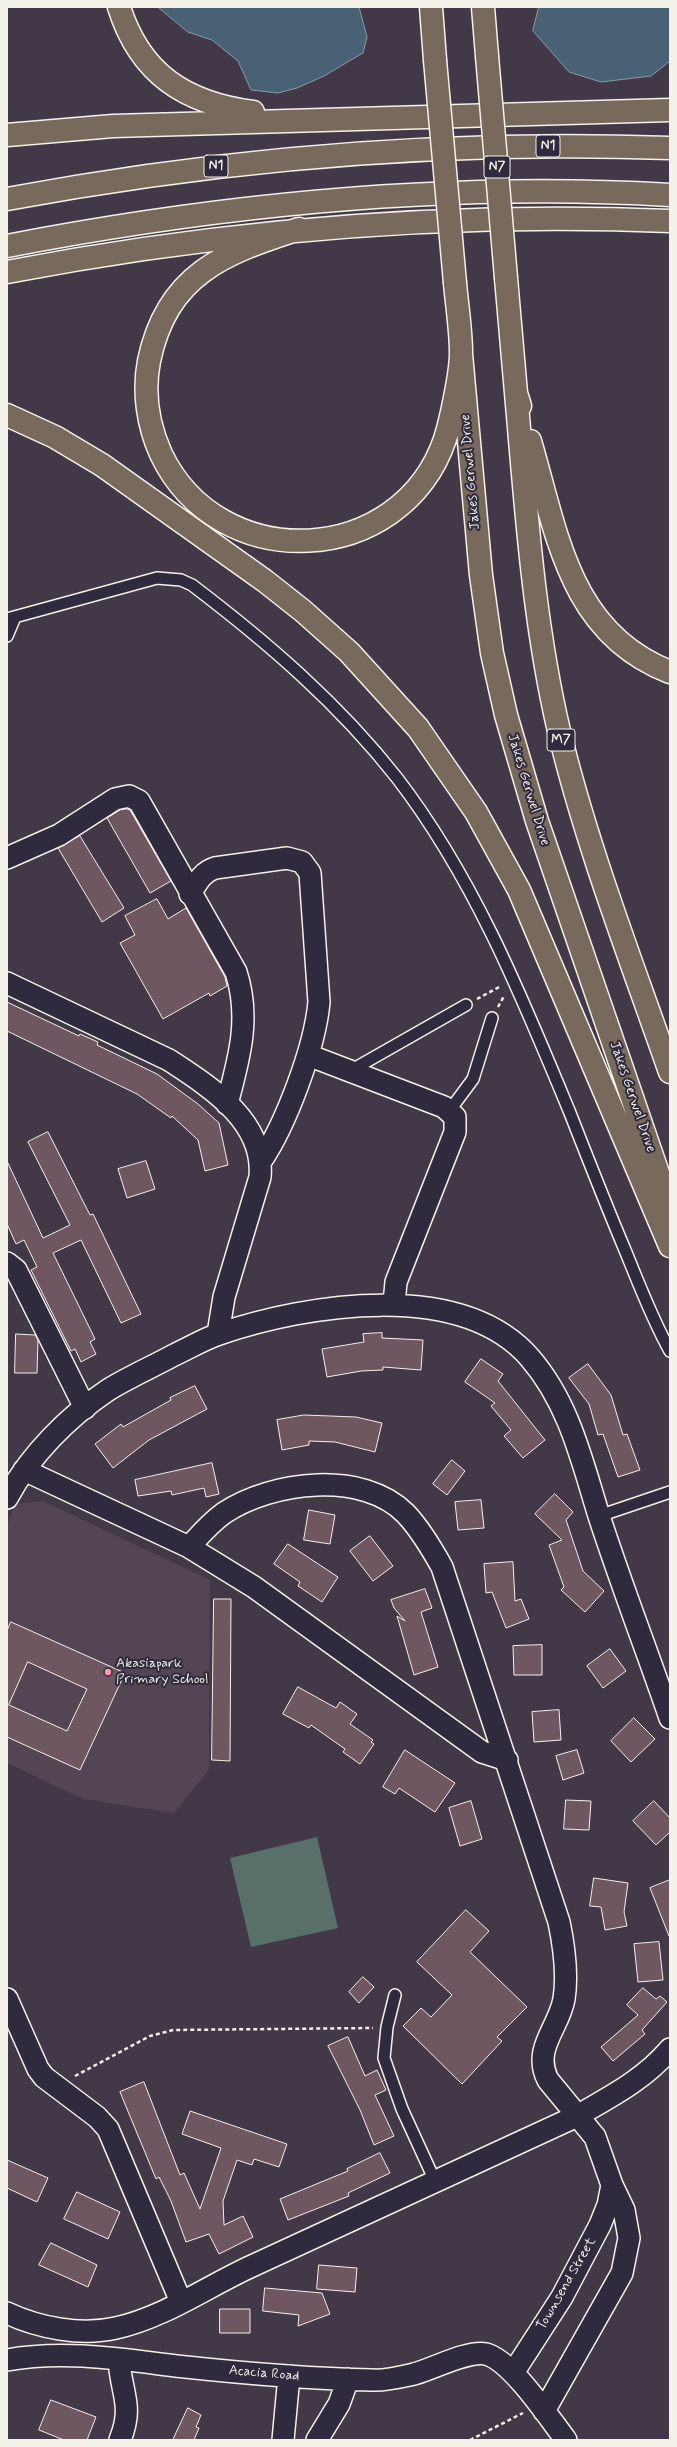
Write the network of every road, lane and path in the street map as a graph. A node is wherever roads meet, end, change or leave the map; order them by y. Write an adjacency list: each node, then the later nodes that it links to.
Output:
1 (119, 7): 9 (highway)
2 (431, 7): 18 (highway, bridge)
3 (483, 7): 5 (highway, N7)
4 (489, 7): 5 (highway)
5 (486, 47): 19 (highway, N7, bridge)
6 (670, 100): 8 (highway)
7 (670, 110): 8 (highway)
8 (607, 112): 9 (highway)
9 (317, 120): 10 (highway)
10 (7, 135)
11 (670, 148): 13 (highway, N1)
12 (670, 195): 16 (highway)
13 (7, 200)
14 (670, 221): 15 (highway)
15 (299, 229): 17 (highway); 18 (highway)
16 (7, 246)
17 (7, 272)
18 (461, 354): 38 (highway, Jakes Gerwel Drive)
19 (516, 393): 23 (highway); 34 (highway, M7)
20 (7, 415): 39 (highway)
21 (11, 618): 22 (lane); 28 (lane)
22 (7, 636)
23 (670, 672)
24 (7, 858): 25 (street)
25 (175, 866): 26 (street); 27 (street)
26 (207, 871): 27 (street); 32 (street)
27 (190, 894): 35 (street)
28 (513, 980): 30 (path); 31 (path); 43 (lane)
29 (7, 983): 35 (street)
30 (466, 1005): 33 (lane)
31 (492, 1018): 36 (lane)
32 (308, 1055): 33 (street); 37 (street)
33 (350, 1071): 36 (street)
34 (670, 1072)
35 (227, 1104): 37 (street)
36 (450, 1110): 41 (street)
37 (261, 1161): 42 (street)
38 (670, 1208)
39 (670, 1246)
40 (7, 1263): 44 (street)
41 (394, 1304): 42 (street); 48 (street)
42 (218, 1334): 44 (street)
43 (670, 1351)
44 (85, 1408): 45 (street)
45 (24, 1470): 47 (street); 49 (street)
46 (670, 1492): 48 (lane)
47 (7, 1498)
48 (599, 1516): 50 (street)
49 (189, 1547): 51 (street); 51 (street)
50 (670, 1718)
51 (507, 1760): 57 (street)
52 (395, 1995): 54 (lane)
53 (7, 1999): 56 (street)
54 (387, 2027): 56 (path); 58 (lane)
55 (669, 2050): 57 (street)
56 (55, 2087): 60 (street)
57 (577, 2116): 58 (street); 59 (street)
58 (435, 2181): 60 (street)
59 (612, 2185): 64 (street, Townsend Street); 67 (street)
60 (181, 2302): 61 (street)
61 (7, 2313)
62 (7, 2360): 63 (street, Acacia Road)
63 (119, 2360): 65 (street, Acacia Road); 68 (street)
64 (513, 2373): 66 (street, Acacia Road); 67 (street)
65 (289, 2376): 66 (street, Acacia Road); 69 (street)
66 (348, 2379): 70 (street)
67 (541, 2408): 71 (path); 72 (street)
68 (120, 2440)
69 (283, 2440)
70 (317, 2440)
71 (470, 2440)
72 (566, 2440)

